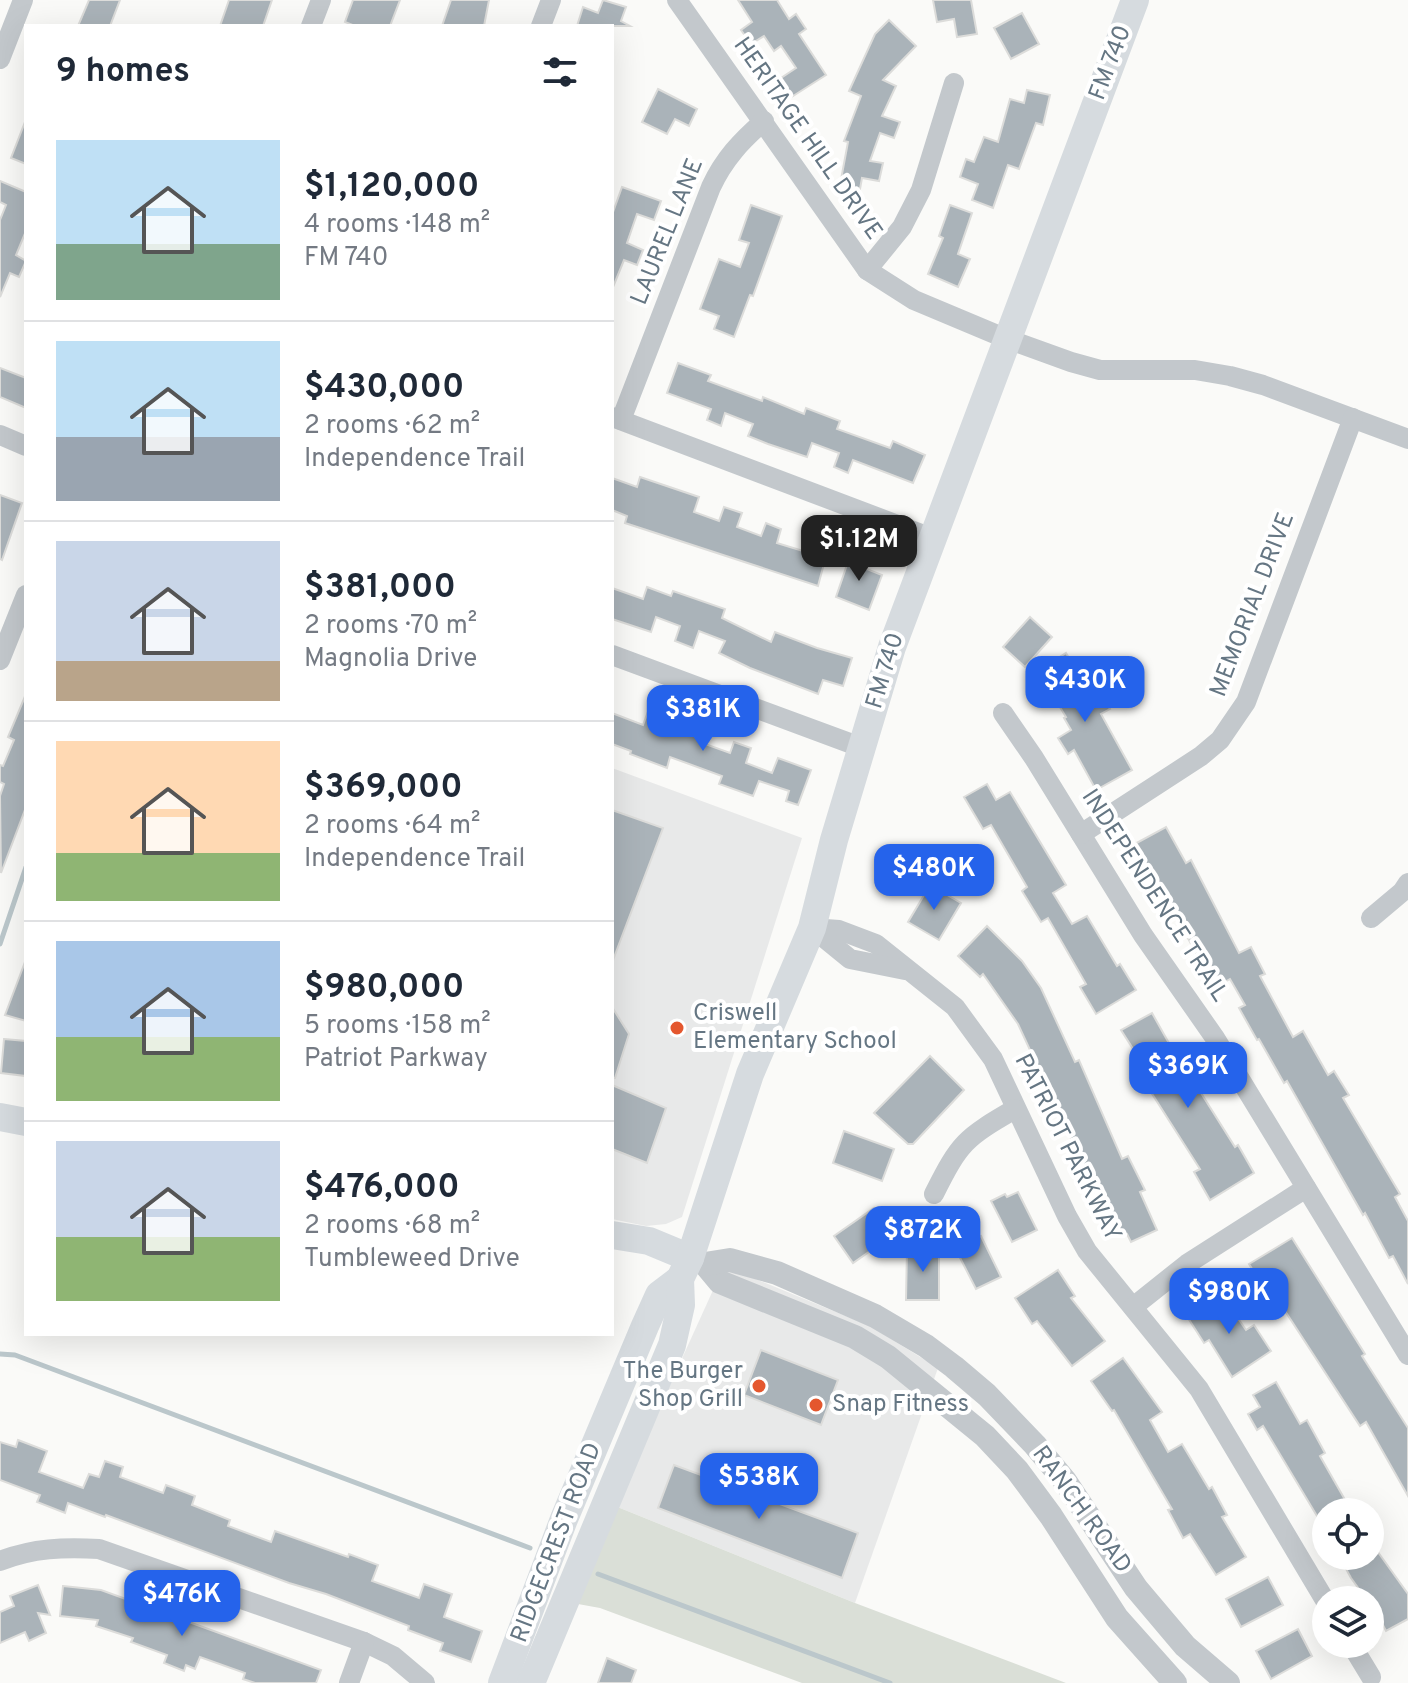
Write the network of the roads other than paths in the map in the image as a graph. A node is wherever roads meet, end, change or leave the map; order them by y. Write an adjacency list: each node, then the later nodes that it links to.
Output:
1 (23, 0): 8 (street)
2 (321, 0): 6 (street)
3 (551, 0): 7 (street)
4 (677, 0): 10 (street, HERITAGE HILL DRIVE)
5 (1135, 0): 12 (main road, FM 740 / FM 740)
6 (312, 24)
7 (542, 24)
8 (0, 59)
9 (954, 83): 11 (street)
10 (764, 121): 11 (street, HERITAGE HILL DRIVE); 14 (street, LAUREL LANE)
11 (867, 270): 12 (street, HERITAGE HILL DRIVE)
12 (1007, 339): 13 (street, HERITAGE HILL DRIVE); 18 (main road, FM 740 / FM 740)
13 (1353, 418): 16 (street, HERITAGE HILL DRIVE); 24 (street, MEMORIAL DRIVE)
14 (617, 419): 18 (street)
15 (0, 435): 17 (street)
16 (1408, 439)
17 (24, 445)
18 (932, 538): 23 (main road, FM 740 / FM 740)
19 (24, 600): 21 (street)
20 (614, 656): 23 (street)
21 (0, 660)
22 (1003, 713): 24 (street, INDEPENDENCE TRAIL)
23 (863, 748): 27 (main road, FM 740 / FM 740)
24 (1081, 834): 31 (street, INDEPENDENCE TRAIL)
25 (1408, 883): 26 (street)
26 (1371, 918)
27 (812, 928): 28 (street, PATRIOT PARKWAY); 34 (main road, FM 740 / FM 740)
28 (1015, 1109): 32 (street); 35 (street, PATRIOT PARKWAY)
29 (0, 1117): 30 (main road)
30 (24, 1122)
31 (1306, 1188): 35 (street); 36 (street, INDEPENDENCE TRAIL)
32 (934, 1194)
33 (614, 1235): 34 (main road)
34 (692, 1267): 37 (street, RANCH ROAD); 38 (street, RANCH ROAD); 46 (main road, RIDGECREST ROAD); 47 (main road, RIDGECREST ROAD)
35 (1133, 1307): 40 (street, PATRIOT PARKWAY)
36 (1408, 1355)
37 (915, 1380): 38 (street); 48 (street, RANCH ROAD)
38 (1035, 1445): 49 (street, RANCH ROAD)
39 (0, 1561): 41 (street)
40 (1316, 1586)
41 (364, 1642): 44 (street); 45 (street)
42 (1359, 1658): 43 (street)
43 (1371, 1677)
44 (349, 1683)
45 (425, 1683)
46 (502, 1683)
47 (531, 1683)
48 (1175, 1683)
49 (1228, 1683)

